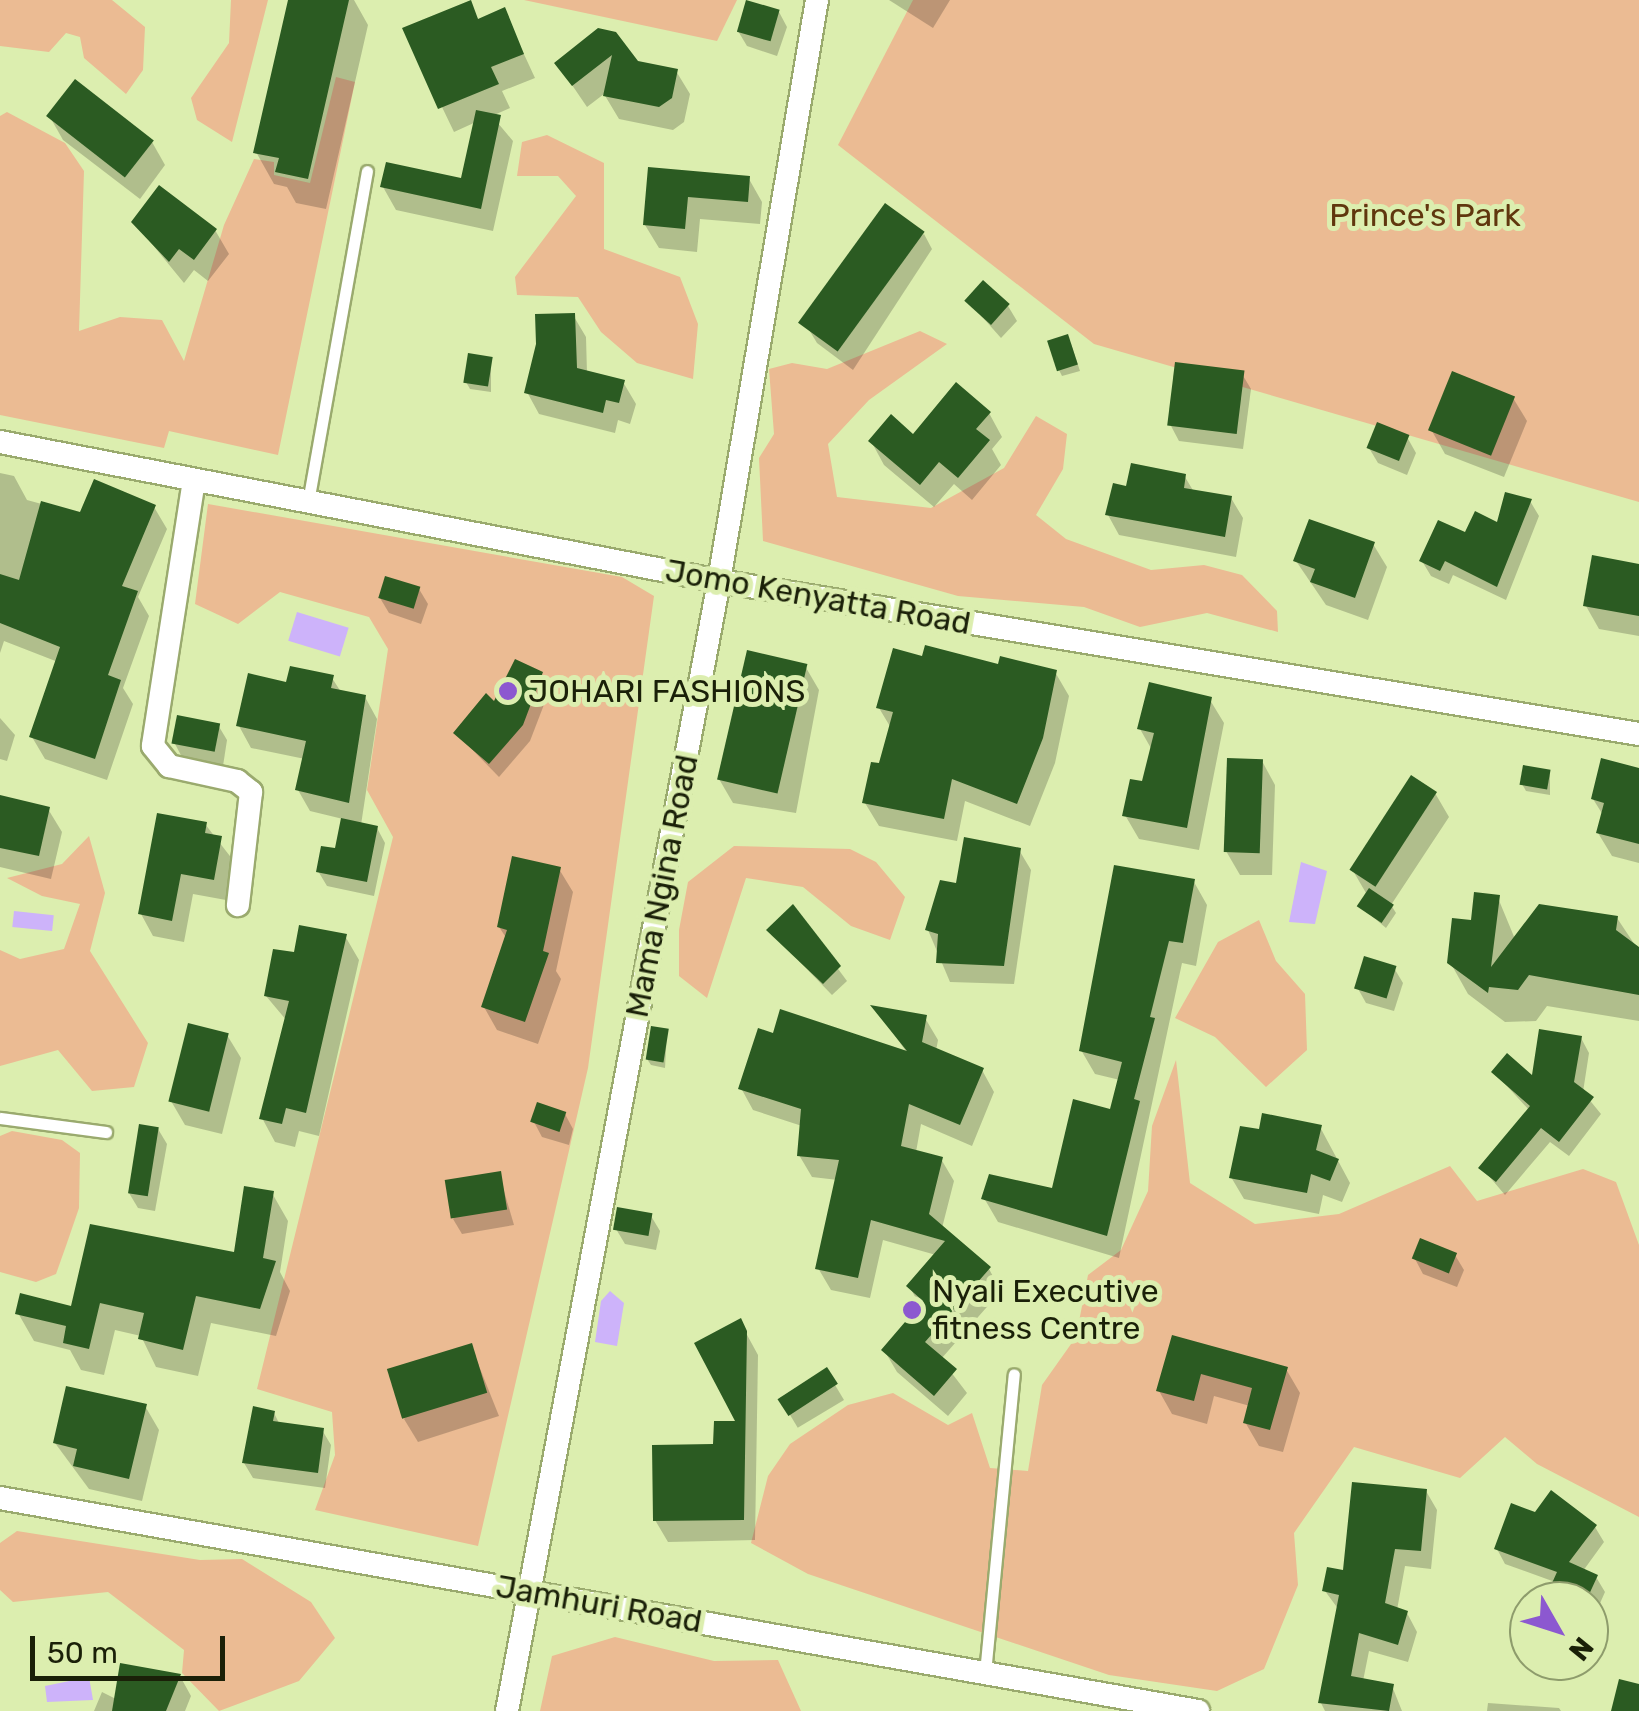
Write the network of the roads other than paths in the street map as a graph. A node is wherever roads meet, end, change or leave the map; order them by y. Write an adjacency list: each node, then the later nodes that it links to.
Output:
1 (818, 0): 6 (street, Mama Ngina Road)
2 (366, 171): 5 (lane)
3 (0, 442): 4 (street, Jomo Kenyatta Road)
4 (194, 480): 5 (street, Jomo Kenyatta Road); 8 (street)
5 (308, 502): 6 (street, Jomo Kenyatta Road)
6 (720, 582): 7 (street, Jomo Kenyatta Road); 13 (street, Mama Ngina Road)
7 (1639, 734)
8 (238, 905)
9 (0, 1118): 10 (lane)
10 (106, 1132)
11 (1014, 1374): 14 (lane)
12 (0, 1498): 13 (street, Jamhuri Road)
13 (528, 1592): 14 (street, Jamhuri Road); 15 (street, Mama Ngina Road)
14 (985, 1674): 16 (street, Jamhuri Road)
15 (507, 1711)
16 (1198, 1711)

